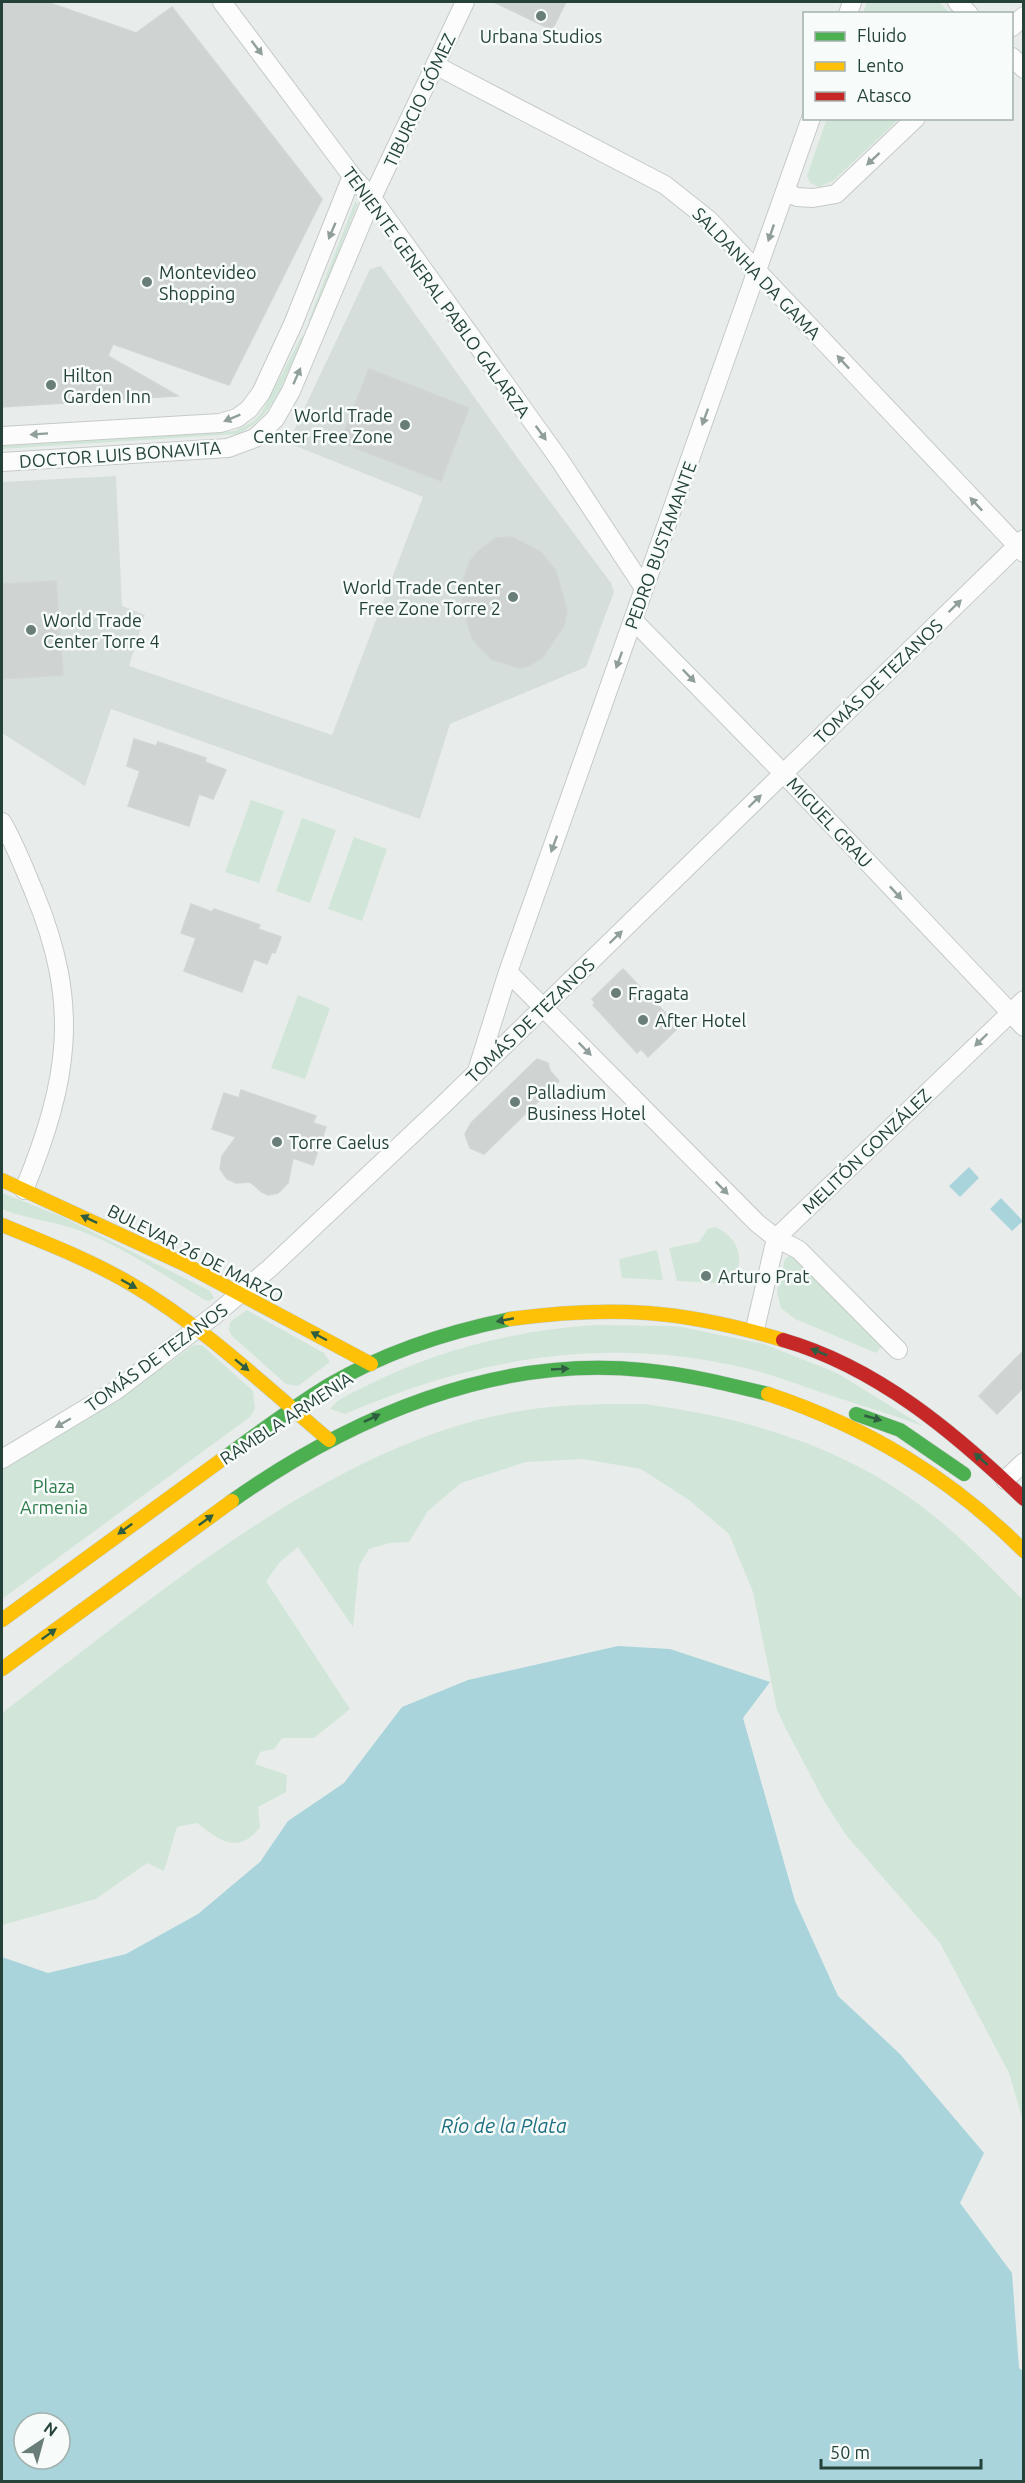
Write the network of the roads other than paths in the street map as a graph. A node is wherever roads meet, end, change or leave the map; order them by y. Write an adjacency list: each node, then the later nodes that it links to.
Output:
1 (222, 2): 6 (street, TENIENTE GENERAL PABLO GALARZA, one-way to 6)
2 (465, 2): 3 (street, TIBURCIO GÓMEZ)
3 (435, 64): 8 (street, TIBURCIO GÓMEZ); 9 (street, SALDANHA DA GAMA)
4 (810, 120): 7 (street, PEDRO BUSTAMANTE)
5 (914, 120): 7 (street, one-way to 7)
6 (352, 176): 8 (street, TENIENTE GENERAL PABLO GALARZA); 10 (street, DOCTOR LUIS BONAVITA, one-way to 10)
7 (785, 192): 9 (street, PEDRO BUSTAMANTE, one-way to 9)
8 (372, 198): 11 (street, DOCTOR LUIS BONAVITA, one-way to 8); 13 (street, TENIENTE GENERAL PABLO GALARZA, one-way to 13)
9 (758, 271): 12 (street, SALDANHA DA GAMA, one-way to 9); 13 (street, PEDRO BUSTAMANTE, one-way to 13)
10 (2, 436)
11 (2, 462)
12 (1021, 546): 15 (street, TOMÁS DE TEZANOS, one-way to 12)
13 (644, 588): 14 (street, PEDRO BUSTAMANTE)
14 (633, 620): 15 (street, MIGUEL GRAU, one-way to 15); 17 (street, PEDRO BUSTAMANTE, one-way to 17)
15 (783, 773): 19 (street, TOMÁS DE TEZANOS, one-way to 15); 20 (street, MIGUEL GRAU, one-way to 20)
16 (2, 822): 24 (street)
17 (508, 972): 19 (street); 22 (street, PEDRO BUSTAMANTE)
18 (1023, 1000): 20 (street, MELITÓN GONZÁLEZ)
19 (544, 1007): 22 (street, TOMÁS DE TEZANOS); 26 (street, one-way to 26)
20 (1010, 1013): 21 (street, MIGUEL GRAU); 26 (street, MELITÓN GONZÁLEZ, one-way to 26)
21 (1023, 1028)
22 (476, 1072): 27 (street, TOMÁS DE TEZANOS)
23 (2, 1180): 24 (main road, BULEVAR 26 DE MARZO)
24 (24, 1190): 27 (main road, BULEVAR 26 DE MARZO, one-way to 24)
25 (2, 1225): 28 (main road, one-way to 28)
26 (776, 1238): 29 (street); 30 (street)
27 (241, 1294): 28 (street, TOMÁS DE TEZANOS); 31 (main road, BULEVAR 26 DE MARZO, one-way to 27)
28 (197, 1328): 33 (main road, one-way to 33); 35 (street, TOMÁS DE TEZANOS, one-way to 35)
29 (755, 1329): 31 (main road, RAMBLA ARMENIA, one-way to 31); 37 (main road, RAMBLA ARMENIA, one-way to 29)
30 (898, 1350)
31 (371, 1364): 33 (main road, RAMBLA ARMENIA)
32 (775, 1396): 34 (main road, one-way to 32); 37 (main road, one-way to 37); 39 (main road)
33 (293, 1410): 34 (main road); 40 (main road, RAMBLA ARMENIA, one-way to 40)
34 (329, 1440): 41 (main road, one-way to 34)
35 (2, 1459)
36 (1023, 1462): 37 (street)
37 (1005, 1480): 38 (main road, RAMBLA ARMENIA)
38 (1023, 1499)
39 (1023, 1551)
40 (2, 1620)
41 (2, 1669)

